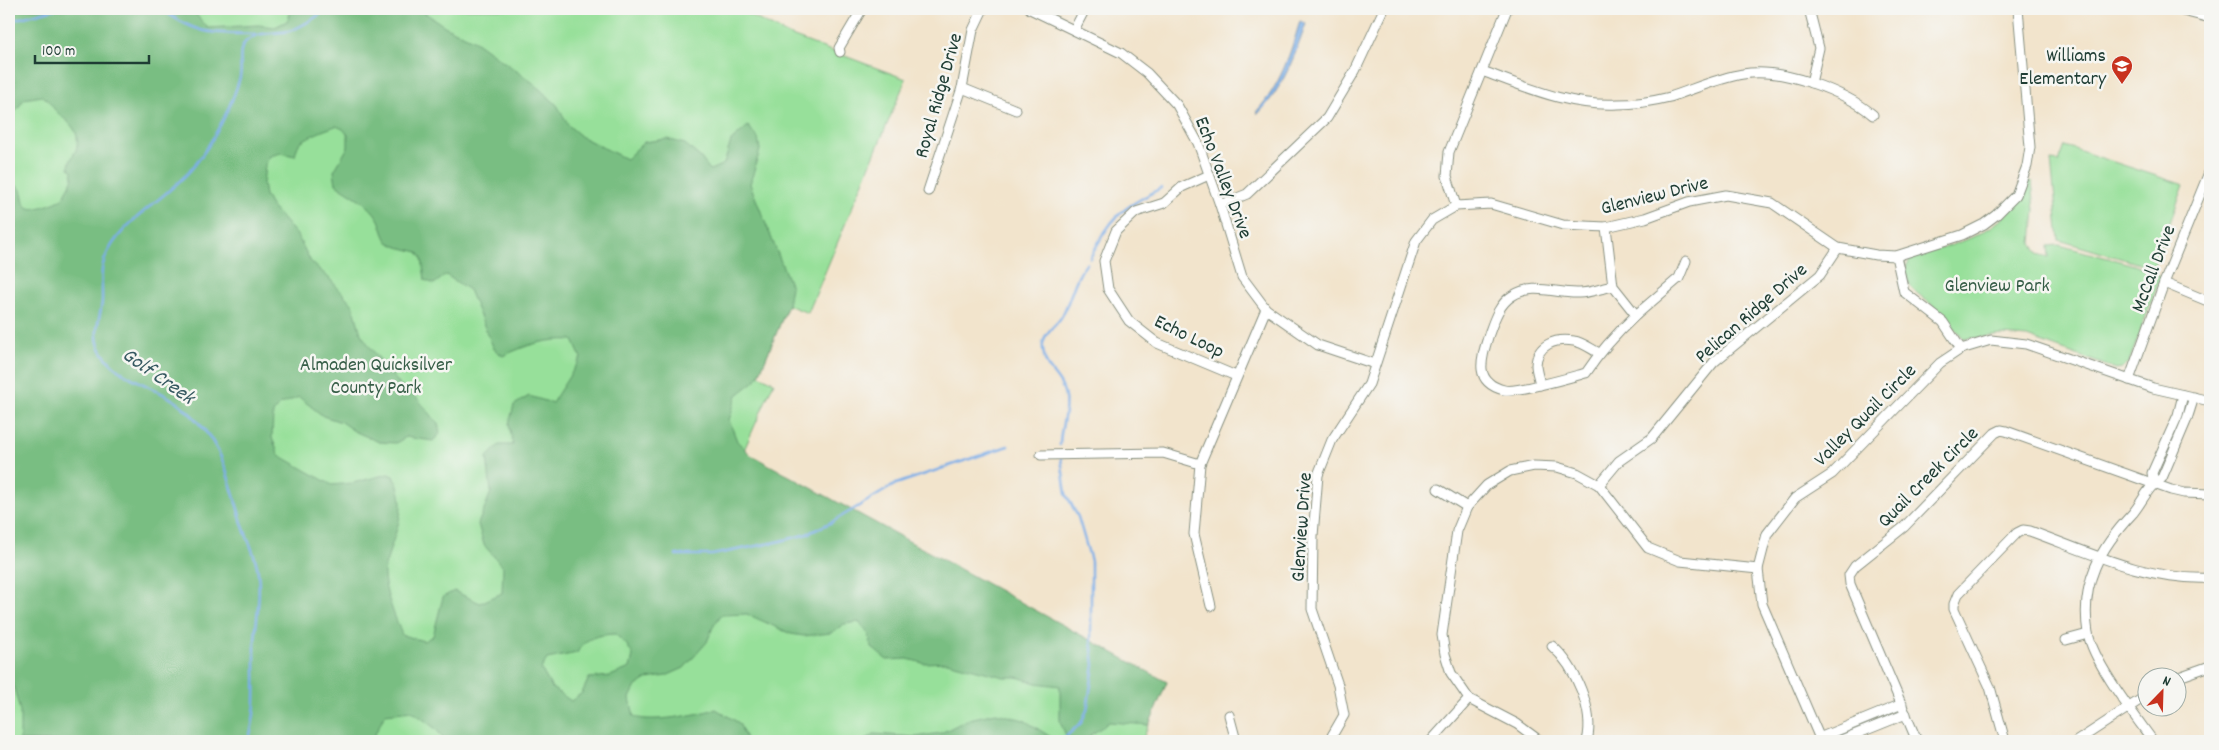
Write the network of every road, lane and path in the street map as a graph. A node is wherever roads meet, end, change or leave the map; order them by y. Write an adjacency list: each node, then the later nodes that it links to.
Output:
1 (862, 9): 12 (street)
2 (983, 9): 15 (street, Royal Ridge Drive)
3 (1030, 9): 11 (street, Echo Valley Drive)
4 (1085, 9): 11 (street)
5 (1384, 9): 21 (street)
6 (1507, 9): 13 (street)
7 (1809, 9): 14 (street)
8 (2018, 9): 25 (street, Glenview Drive)
9 (2175, 9): 10 (street)
10 (2210, 18)
11 (1074, 30): 19 (street, Echo Valley Drive)
12 (840, 52)
13 (1482, 71): 14 (street); 22 (street)
14 (1811, 83): 17 (street)
15 (962, 88): 16 (street); 20 (street, Royal Ridge Drive)
16 (1016, 110)
17 (1873, 116)
18 (2210, 170): 27 (street, McCall Drive)
19 (1208, 175): 21 (street, Echo Valley Drive); 35 (street, Echo Loop)
20 (928, 191)
21 (1220, 204): 30 (street, Echo Valley Drive)
22 (1456, 206): 23 (street, Glenview Drive); 34 (street, Glenview Drive)
23 (1606, 227): 24 (street, Glenview Drive); 28 (street)
24 (1838, 248): 25 (street, Glenview Drive); 44 (street, Pelican Ridge Drive)
25 (1896, 256): 32 (street)
26 (1686, 261): 31 (street)
27 (2164, 283): 29 (street); 36 (street, McCall Drive)
28 (1613, 286): 31 (street); 37 (street)
29 (2210, 302)
30 (1266, 309): 34 (street, Echo Valley Drive); 35 (street)
31 (1636, 315): 33 (street)
32 (1961, 349): 36 (street, Valley Quail Circle); 49 (street, Valley Quail Circle)
33 (1599, 353): 37 (street); 37 (street)
34 (1375, 364): 65 (street, Glenview Drive)
35 (1236, 376): 42 (street)
36 (2129, 380): 38 (street, Valley Quail Circle)
37 (1540, 385)
38 (2183, 395): 39 (street, Valley Quail Circle); 43 (street)
39 (2194, 397): 40 (street, Valley Quail Circle); 43 (street)
40 (2210, 401)
41 (1042, 455): 42 (street)
42 (1200, 464): 51 (street)
43 (2154, 483): 46 (street, Quail Creek Circle); 48 (street); 59 (street, Quail Creek Circle)
44 (1599, 485): 47 (street); 49 (street)
45 (1438, 489): 47 (street)
46 (2210, 494)
47 (1467, 507): 57 (street)
48 (2100, 557): 50 (street); 52 (street); 71 (street)
49 (1758, 568): 63 (street, Valley Quail Circle)
50 (2210, 578)
51 (1211, 606)
52 (2088, 634): 53 (street); 60 (street)
53 (2066, 640)
54 (1552, 646): 68 (street)
55 (2210, 666): 56 (street)
56 (2186, 674)
57 (1470, 699): 66 (street); 67 (street)
58 (2136, 702): 60 (street)
59 (1902, 704): 61 (street, Quail Creek Circle); 63 (street)
60 (2129, 707): 72 (street); 73 (street)
61 (1906, 714): 69 (street); 70 (street, Quail Creek Circle)
62 (1229, 715): 64 (street)
63 (1820, 740)
64 (1236, 741)
65 (1329, 741)
66 (1431, 741)
67 (1540, 741)
68 (1587, 741)
69 (1839, 741)
70 (1917, 741)
71 (2006, 741)
72 (2077, 741)
73 (2153, 741)

